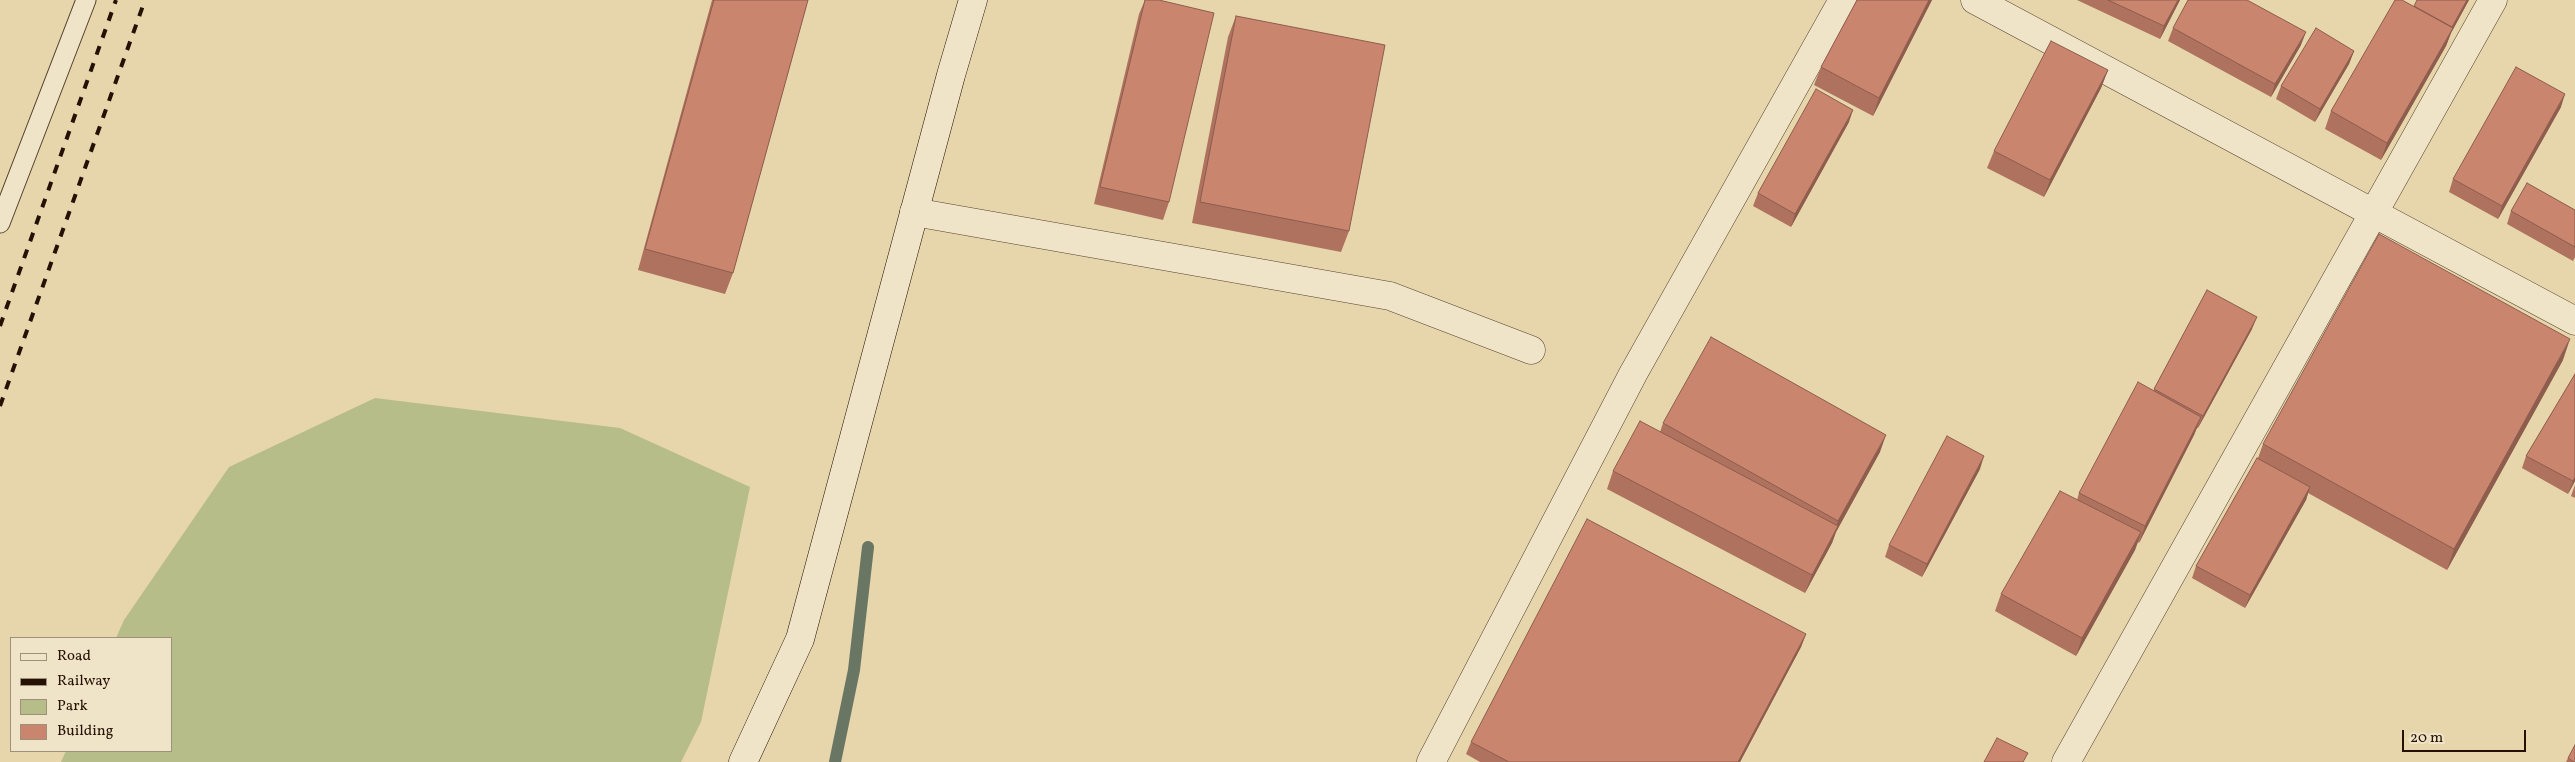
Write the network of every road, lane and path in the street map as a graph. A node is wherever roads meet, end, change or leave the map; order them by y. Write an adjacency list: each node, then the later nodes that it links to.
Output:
1 (86, 0): 8 (lane)
2 (973, 0): 6 (street)
3 (1843, 0): 12 (street)
4 (1975, 0): 7 (street)
5 (2493, 0): 7 (street)
6 (914, 212): 10 (street); 11 (street)
7 (2375, 214): 9 (street); 13 (street)
8 (0, 223)
9 (2575, 321)
10 (1531, 350)
11 (744, 762)
12 (1431, 762)
13 (2066, 762)

